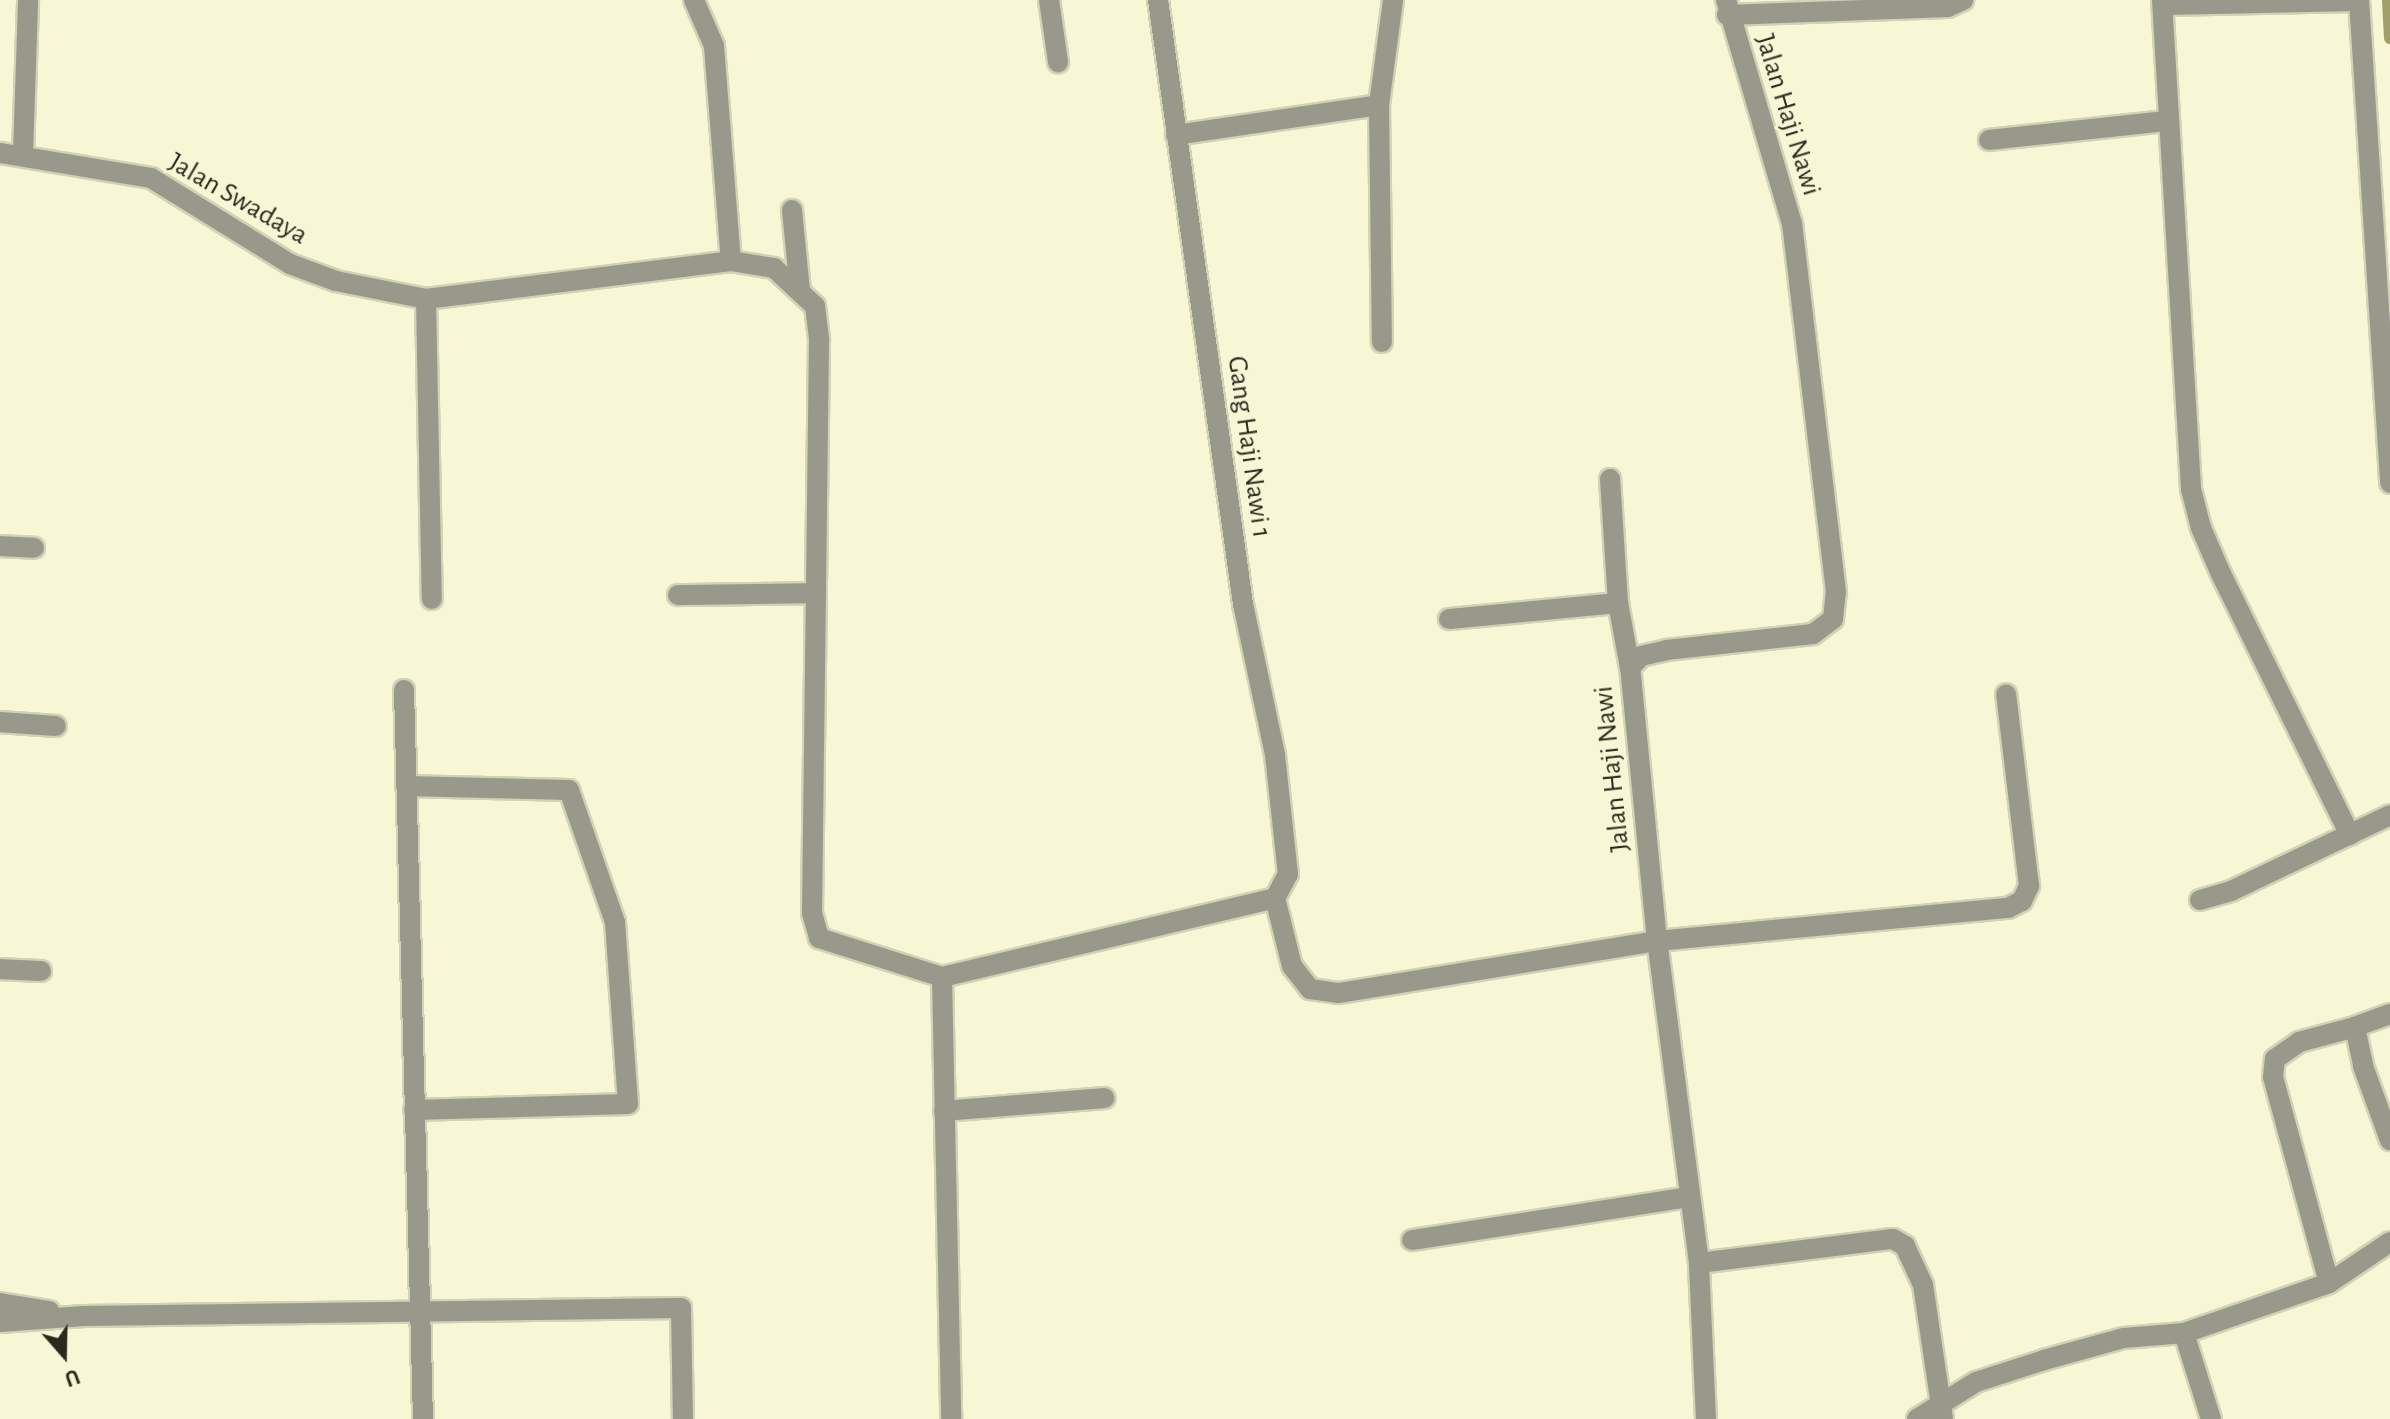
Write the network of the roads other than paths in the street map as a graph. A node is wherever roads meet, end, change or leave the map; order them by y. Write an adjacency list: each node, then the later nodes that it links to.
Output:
1 (28, 0): 16 (street)
2 (694, 0): 18 (street)
3 (1049, 0): 10 (street)
4 (1158, 0): 13 (street, Gang Haji Nawi 1)
5 (1393, 0): 11 (street)
6 (1963, 0): 9 (street)
7 (2359, 0): 8 (street); 22 (street)
8 (2162, 2): 12 (street)
9 (1727, 7): 31 (street, Jalan Haji Nawi)
10 (1058, 62)
11 (1379, 105): 13 (street); 21 (street)
12 (2168, 121): 14 (street); 38 (street)
13 (1176, 135): 39 (street, Gang Haji Nawi 1)
14 (1989, 140)
15 (0, 153): 16 (street, Jalan Swadaya)
16 (23, 154): 20 (street, Jalan Swadaya)
17 (792, 210): 19 (street)
18 (731, 261): 19 (street, Jalan Swadaya); 20 (street, Jalan Swadaya)
19 (800, 291): 26 (street)
20 (426, 299): 28 (street)
21 (1382, 342)
22 (2389, 478)
23 (1610, 479): 29 (street)
24 (0, 546): 25 (street)
25 (34, 548)
26 (816, 593): 27 (street); 44 (street)
27 (678, 595)
28 (432, 599)
29 (1618, 603): 30 (street); 31 (street)
30 (1449, 619)
31 (1630, 668): 41 (street, Jalan Haji Nawi)
32 (404, 690): 36 (street)
33 (2006, 694): 41 (street)
34 (0, 722): 35 (street)
35 (56, 726)
36 (406, 786): 48 (street); 48 (street)
37 (2390, 815): 38 (street)
38 (2350, 835): 40 (street)
39 (1275, 898): 41 (street); 44 (street)
40 (2200, 900)
41 (1657, 941): 51 (street, Jalan Haji Nawi)
42 (0, 969): 43 (street)
43 (41, 971)
44 (942, 977): 49 (street)
45 (2390, 1014): 46 (street)
46 (2355, 1027): 50 (street); 55 (street)
47 (1104, 1098): 49 (street)
48 (414, 1110): 57 (street)
49 (944, 1111): 64 (street)
50 (2390, 1140)
51 (1690, 1197): 52 (street); 54 (street, Jalan Haji Nawi)
52 (1412, 1240)
53 (2390, 1242): 55 (street)
54 (1699, 1263): 61 (street); 65 (street, Jalan Haji Nawi)
55 (2329, 1283): 60 (street)
56 (0, 1303): 58 (street)
57 (420, 1311): 58 (street); 62 (street); 63 (street)
58 (84, 1316): 59 (street)
59 (0, 1322)
60 (2184, 1333): 61 (street); 67 (street)
61 (1941, 1412): 66 (street)
62 (423, 1419)
63 (683, 1419)
64 (951, 1419)
65 (1706, 1419)
66 (1917, 1419)
67 (2211, 1419)

